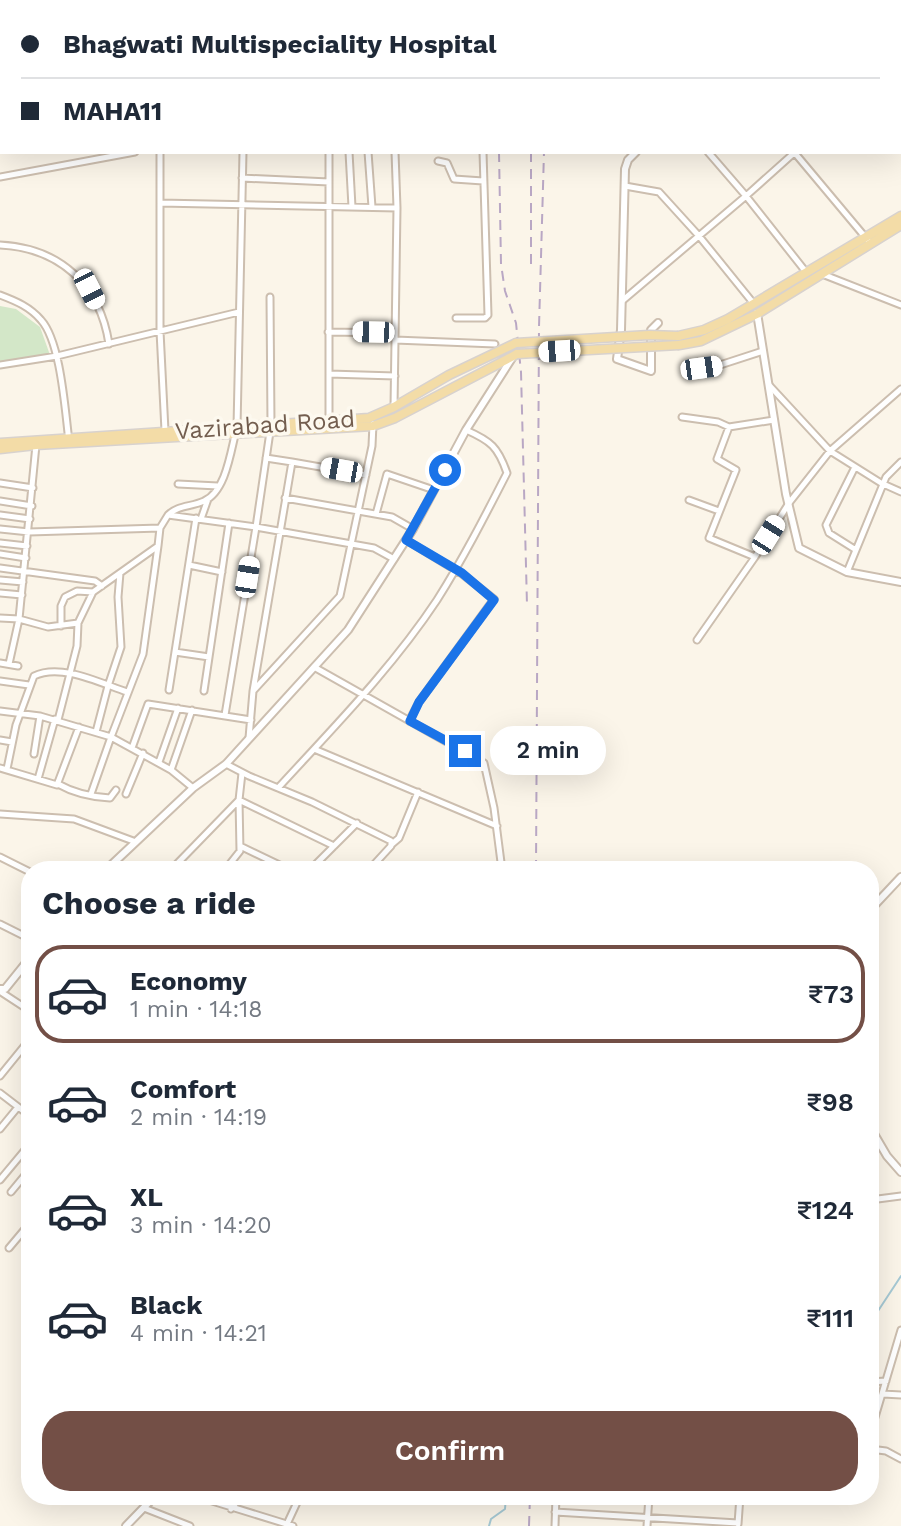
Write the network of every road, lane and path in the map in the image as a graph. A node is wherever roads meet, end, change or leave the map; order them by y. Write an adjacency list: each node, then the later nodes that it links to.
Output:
1 (124, 154): 14 (street)
2 (160, 154): 20 (street)
3 (243, 154): 15 (street)
4 (329, 154): 17 (street)
5 (349, 154): 23 (street)
6 (368, 154): 24 (street)
7 (395, 154): 25 (street)
8 (483, 154): 16 (street)
9 (634, 154): 18 (street)
10 (710, 154): 19 (street)
11 (793, 154): 19 (street)
12 (795, 154): 29 (street)
13 (438, 161): 16 (street)
14 (0, 177)
15 (242, 178): 17 (street); 21 (street)
16 (483, 181): 42 (street)
17 (329, 182): 22 (street)
18 (625, 187): 28 (street); 37 (street)
19 (746, 196): 28 (street); 31 (street)
20 (160, 202): 21 (street); 44 (street)
21 (242, 206): 22 (street); 40 (street)
22 (328, 207): 23 (street); 45 (street)
23 (352, 207): 24 (street)
24 (372, 208): 25 (street)
25 (397, 208): 46 (street)
26 (901, 216): 29 (main road, Vazirabad Road)
27 (901, 225): 29 (main road, Vazirabad Road)
28 (699, 236): 37 (street); 38 (street)
29 (868, 240): 31 (main road, Vazirabad Road); 32 (main road, Vazirabad Road)
30 (0, 245): 48 (street)
31 (806, 272): 33 (main road, Vazirabad Road)
32 (822, 274): 35 (main road, Vazirabad Road); 39 (street)
33 (782, 286): 35 (main road); 38 (main road, Vazirabad Road)
34 (0, 295): 52 (street)
35 (787, 295): 41 (main road, Vazirabad Road)
36 (270, 297): 66 (street)
37 (622, 301): 43 (street)
38 (754, 304): 41 (street); 47 (main road, Vazirabad Road)
39 (901, 305)
40 (239, 312): 44 (street); 69 (street)
41 (757, 314): 47 (main road, Vazirabad Road); 50 (street)
42 (456, 318)
43 (658, 323)
44 (160, 331): 48 (street); 68 (street)
45 (328, 331): 46 (street); 55 (street)
46 (395, 336): 49 (street); 56 (street)
47 (678, 340): 51 (main road, Vazirabad Road, bridge); 59 (main road, Vazirabad Road, bridge)
48 (109, 344): 52 (street)
49 (495, 344)
50 (763, 351): 54 (street); 57 (street)
51 (515, 355): 60 (main road, Vazirabad Road); 67 (street)
52 (57, 356): 53 (street); 70 (street)
53 (0, 365)
54 (685, 370)
55 (328, 374): 56 (street); 63 (street)
56 (395, 376): 59 (street)
57 (768, 384): 62 (street); 74 (street)
58 (901, 389): 74 (street)
59 (394, 407): 60 (street); 64 (main road, Vazirabad Road)
60 (395, 418): 64 (main road, Vazirabad Road)
61 (682, 418): 65 (street)
62 (774, 421): 65 (street); 91 (street)
63 (329, 422): 64 (main road, Vazirabad Road); 66 (main road, Vazirabad Road)
64 (373, 422): 66 (main road, Vazirabad Road); 79 (street)
65 (729, 427): 94 (street)
66 (270, 429): 69 (main road, Vazirabad Road); 75 (street)
67 (466, 430): 85 (street); 119 (street)
68 (165, 431): 69 (main road, Vazirabad Road); 70 (main road, Vazirabad Road)
69 (236, 431): 70 (main road, Vazirabad Road); 83 (street)
70 (69, 440): 71 (main road, Vazirabad Road); 72 (main road, Vazirabad Road)
71 (0, 443)
72 (36, 445): 73 (main road, Vazirabad Road); 84 (street)
73 (0, 449)
74 (830, 451): 78 (street); 91 (street)
75 (266, 458): 76 (street); 101 (street)
76 (292, 462): 79 (street); 87 (street)
77 (901, 462): 82 (street)
78 (856, 467): 82 (street); 112 (street)
79 (366, 475): 93 (street)
80 (0, 483): 84 (street)
81 (178, 484): 83 (street)
82 (884, 484): 86 (street); 112 (street)
83 (218, 486): 88 (street)
84 (33, 488): 92 (street)
85 (434, 490): 95 (street); 104 (street)
86 (901, 492)
87 (285, 498): 93 (street); 105 (street)
88 (208, 499): 97 (street); 99 (street)
89 (689, 499): 94 (street)
90 (0, 501): 92 (street)
91 (789, 503): 114 (street); 122 (street)
92 (32, 506): 98 (street)
93 (359, 510): 95 (street); 109 (street)
94 (719, 511): 114 (street)
95 (376, 514): 104 (street)
96 (0, 515): 98 (street)
97 (168, 515): 99 (street); 102 (street)
98 (30, 519): 106 (street)
99 (198, 519): 100 (street); 117 (street)
100 (229, 523): 101 (street); 121 (street)
101 (256, 527): 105 (street); 155 (street)
102 (160, 528): 106 (street); 111 (street)
103 (0, 529): 106 (street)
104 (413, 529): 107 (street)
105 (279, 531): 109 (street); 148 (street)
106 (29, 532): 110 (street)
107 (406, 540): 116 (street); 119 (street)
108 (0, 543): 110 (street)
109 (353, 544): 116 (street); 148 (street)
110 (27, 546): 115 (street)
111 (158, 546): 123 (street); 149 (street)
112 (856, 550): 122 (street)
113 (0, 554): 115 (street)
114 (755, 557): 135 (street)
115 (26, 558): 120 (street)
116 (394, 559): 141 (street)
117 (189, 565): 121 (street); 136 (street)
118 (0, 568): 120 (street)
119 (454, 569): 150 (street); 159 (street)
120 (24, 572): 126 (street); 127 (street)
121 (222, 572): 137 (street)
122 (847, 572): 124 (street)
123 (120, 573): 127 (street); 145 (street)
124 (900, 579)
125 (0, 580): 126 (street)
126 (23, 582): 130 (street)
127 (102, 586): 128 (street)
128 (93, 592): 133 (street); 134 (street)
129 (0, 593): 130 (street)
130 (22, 595): 132 (street)
131 (0, 618): 132 (street)
132 (19, 619): 134 (street); 139 (street)
133 (78, 622): 134 (street); 142 (street)
134 (61, 626)
135 (697, 640)
136 (175, 652): 137 (street); 146 (street)
137 (209, 657): 147 (street)
138 (0, 663): 139 (street)
139 (9, 664): 140 (street)
140 (18, 666)
141 (314, 667): 150 (street); 163 (street)
142 (69, 673): 144 (street); 145 (street); 157 (street)
143 (0, 681): 144 (street)
144 (29, 685): 154 (street)
145 (108, 686): 149 (street); 161 (street)
146 (169, 690)
147 (204, 691)
148 (253, 691): 158 (street)
149 (127, 692): 162 (street)
150 (363, 696): 159 (street); 167 (street)
151 (178, 708): 152 (street); 166 (street); 170 (street)
152 (192, 710): 155 (street); 173 (street)
153 (0, 711): 154 (street)
154 (20, 713): 156 (street); 165 (street)
155 (225, 715): 158 (street)
156 (40, 716): 157 (street); 169 (street)
157 (56, 720): 160 (street); 175 (street)
158 (251, 720): 163 (street)
159 (410, 721): 186 (street)
160 (79, 727): 161 (street); 176 (street)
161 (96, 732): 162 (street)
162 (111, 737): 166 (street); 181 (street)
163 (249, 738): 171 (street)
164 (0, 740): 165 (street)
165 (12, 742): 172 (street)
166 (132, 748): 168 (street)
167 (314, 749): 178 (street); 180 (street)
168 (143, 753): 170 (street); 182 (street)
169 (34, 754)
170 (159, 762): 173 (street)
171 (226, 764): 174 (street); 177 (street)
172 (3, 768): 175 (street)
173 (171, 770): 177 (street)
174 (242, 773): 178 (street); 183 (street)
175 (38, 779): 176 (street)
176 (58, 784): 181 (street)
177 (193, 788): 187 (street)
178 (278, 788): 185 (street)
179 (116, 790): 181 (street)
180 (418, 792): 186 (street); 188 (street)
181 (91, 794)
182 (126, 794)
183 (239, 800): 189 (street); 190 (street); 193 (street)
184 (0, 814): 187 (street)
185 (357, 822): 188 (street); 190 (street)
186 (497, 826): 198 (street)
187 (136, 842): 192 (street)
188 (392, 844): 197 (street)
189 (240, 846): 194 (street); 195 (street)
190 (334, 846): 196 (street)
191 (2, 858): 199 (street); 200 (street)
192 (116, 861)
193 (180, 861)
194 (232, 861)
195 (271, 861)
196 (319, 861)
197 (377, 861)
198 (501, 861)
199 (0, 866)
200 (21, 868)
201 (901, 877): 202 (street)
202 (879, 900)
203 (0, 924): 204 (street)
204 (21, 934)
205 (21, 968): 206 (street)
206 (1, 990): 207 (street)
207 (21, 1004)
208 (21, 1050): 209 (street)
209 (0, 1076)
210 (0, 1093): 211 (street)
211 (18, 1107): 212 (street); 213 (street)
212 (21, 1109)
213 (0, 1129)
214 (879, 1142): 216 (street)
215 (21, 1155): 217 (street)
216 (901, 1172)
217 (0, 1180)
218 (21, 1180): 219 (street)
219 (11, 1192)
220 (901, 1196): 221 (street)
221 (879, 1199)
222 (21, 1234): 223 (street)
223 (9, 1248)
224 (901, 1330): 225 (street)
225 (893, 1357): 226 (street); 228 (street)
226 (901, 1357)
227 (879, 1381): 228 (street)
228 (886, 1381): 229 (street)
229 (883, 1394): 230 (street); 231 (street)
230 (901, 1395)
231 (879, 1403)
232 (879, 1450): 233 (street)
233 (901, 1459)
234 (147, 1505): 241 (street)
235 (222, 1505): 242 (street)
236 (234, 1505): 242 (street)
237 (297, 1505): 247 (street)
238 (555, 1505): 243 (street)
239 (649, 1505): 244 (street)
240 (739, 1505): 246 (street)
241 (144, 1508): 245 (street); 248 (street)
242 (231, 1509): 247 (street)
243 (555, 1512): 244 (street); 250 (street)
244 (648, 1517): 246 (street); 251 (street)
245 (172, 1523): 249 (street)
246 (738, 1524)
247 (290, 1525)
248 (126, 1526)
249 (186, 1526)
250 (555, 1526)
251 (647, 1526)

